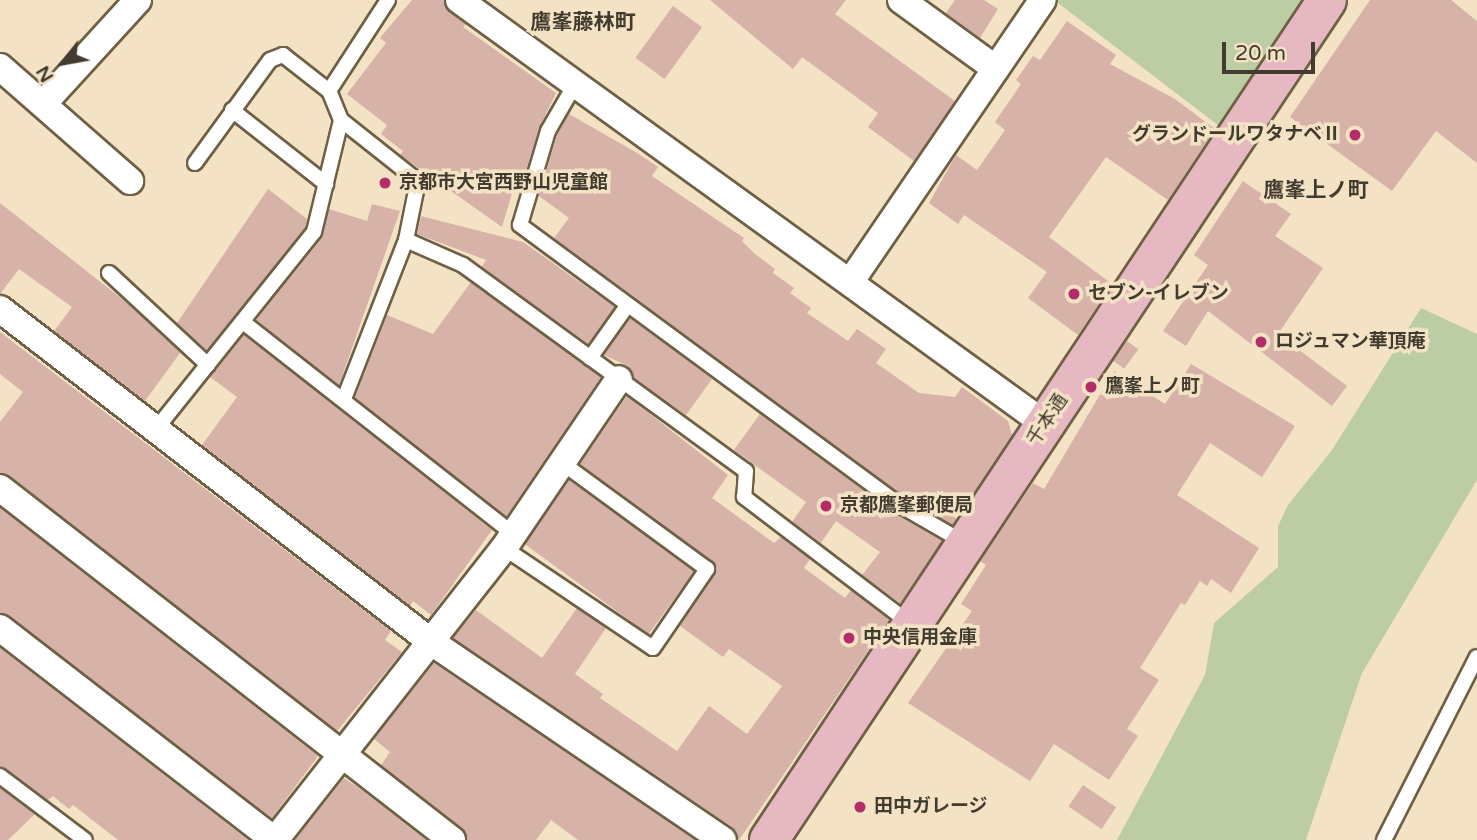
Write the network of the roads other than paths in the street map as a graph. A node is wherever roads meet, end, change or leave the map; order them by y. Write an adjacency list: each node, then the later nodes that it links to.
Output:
1 (388, 0): 10 (lane)
2 (459, 0): 9 (street)
3 (901, 0): 8 (street)
4 (1043, 0): 8 (street)
5 (1327, 0): 27 (main road, 千本通)
6 (133, 1): 11 (street)
7 (0, 67): 11 (street)
8 (996, 69): 19 (street)
9 (574, 86): 19 (street); 20 (lane)
10 (329, 91): 12 (lane); 13 (lane)
11 (43, 104): 15 (street)
12 (232, 110): 14 (lane); 16 (lane)
13 (341, 121): 16 (lane); 17 (lane)
14 (195, 163)
15 (130, 181)
16 (326, 184): 22 (lane)
17 (406, 240): 23 (lane); 26 (lane)
18 (109, 273): 24 (lane)
19 (851, 281): 27 (street)
20 (627, 306): 23 (lane); 32 (lane)
21 (4, 319): 28 (street)
22 (243, 322): 24 (lane); 26 (lane)
23 (590, 358): 25 (lane)
24 (208, 365): 28 (lane)
25 (619, 379): 29 (street); 33 (lane)
26 (344, 399): 31 (lane)
27 (1045, 424): 32 (main road, 千本通)
28 (156, 429): 35 (street)
29 (562, 463): 31 (street); 31 (lane)
30 (0, 488): 37 (street)
31 (508, 541): 35 (street)
32 (966, 544): 33 (main road, 千本通)
33 (912, 625): 43 (main road, 千本通)
34 (0, 628): 40 (street)
35 (430, 641): 37 (street); 42 (street)
36 (1477, 657): 44 (lane)
37 (342, 754): 40 (street); 41 (street)
38 (0, 776): 39 (lane)
39 (85, 840)
40 (275, 840)
41 (452, 840)
42 (723, 840)
43 (769, 840)
44 (1384, 840)

